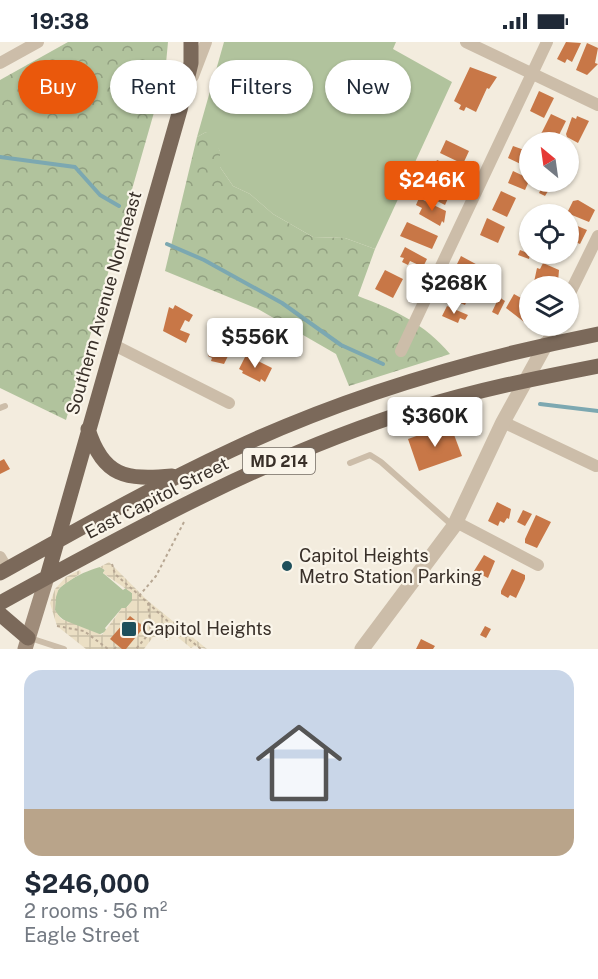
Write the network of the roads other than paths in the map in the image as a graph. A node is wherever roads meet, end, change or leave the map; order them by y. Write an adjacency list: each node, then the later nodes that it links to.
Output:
1 (38, 42): 7 (street)
2 (191, 42): 6 (main road)
3 (206, 42): 8 (street, Southern Avenue Northeast)
4 (466, 42): 9 (street)
5 (547, 42): 9 (street)
6 (190, 60)
7 (0, 63)
8 (197, 66)
9 (532, 73): 10 (street); 18 (street)
10 (598, 105)
11 (179, 114): 16 (main road, Southern Avenue Northeast)
12 (598, 236): 13 (street)
13 (578, 276)
14 (598, 334): 17 (main road, East Capitol Street / MD 214)
15 (550, 336): 17 (street)
16 (112, 344): 21 (street); 23 (main road, Southern Avenue Northeast)
17 (546, 344): 20 (street); 26 (main road, East Capitol Street / MD 214)
18 (401, 351)
19 (598, 366): 20 (main road, East Capitol Street / MD 214)
20 (526, 380): 22 (street); 31 (main road, East Capitol Street / MD 214)
21 (229, 403)
22 (504, 422): 25 (street); 27 (street)
23 (88, 429): 26 (main road); 28 (main road, Southern Avenue Northeast)
24 (350, 463): 27 (lane)
25 (596, 465)
26 (181, 475): 28 (main road, East Capitol Street / MD 214)
27 (455, 524): 29 (street); 36 (street)
28 (55, 544): 30 (main road, East Capitol Street); 31 (main road, Southern Avenue Northeast)
29 (538, 565)
30 (2, 567)
31 (47, 578): 32 (main road, East Capitol Street); 34 (main road)
32 (0, 603)
33 (0, 614): 34 (main road)
34 (26, 643): 35 (lane)
35 (64, 649)
36 (362, 649)

